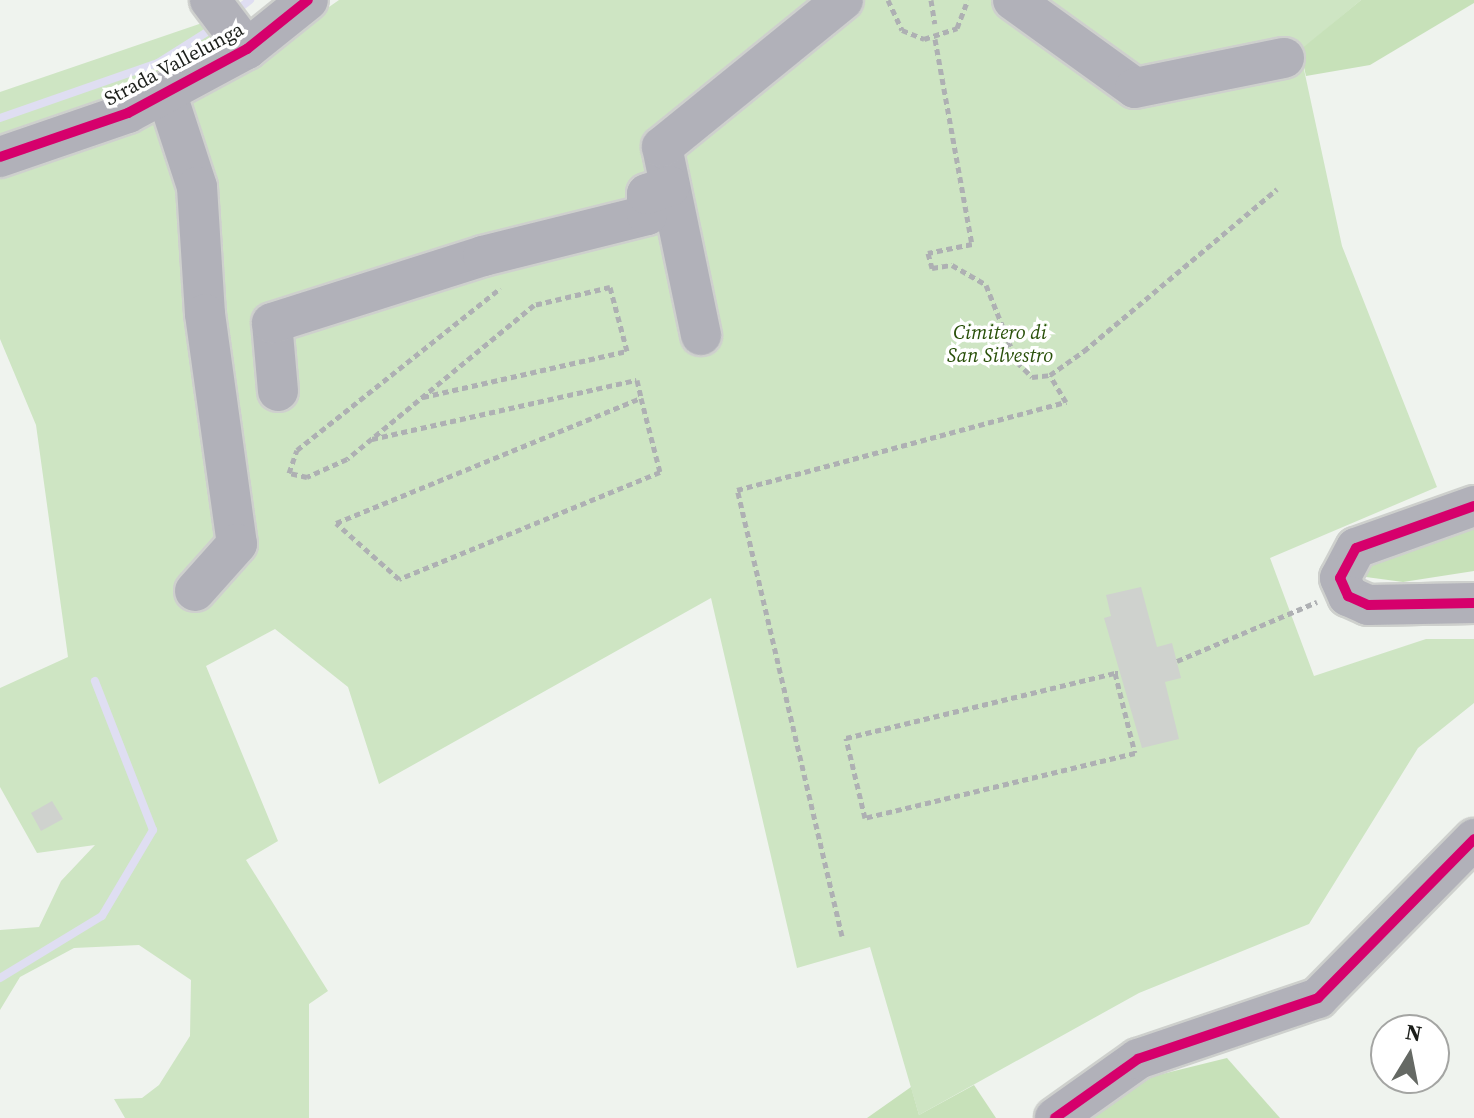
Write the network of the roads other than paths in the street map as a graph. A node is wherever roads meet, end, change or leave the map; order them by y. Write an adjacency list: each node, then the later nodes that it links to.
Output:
1 (210, 0): 5 (street)
2 (308, 0): 5 (street, Strada Vallelunga)
3 (843, 0): 9 (street)
4 (1013, 0): 6 (street)
5 (247, 49): 7 (street, Strada Vallelunga)
6 (1284, 58)
7 (166, 92): 8 (street, Strada Vallelunga); 13 (street)
8 (0, 157)
9 (670, 186): 10 (street); 11 (street)
10 (701, 335)
11 (278, 391)
12 (1474, 506): 14 (street)
13 (195, 591)
14 (1474, 603)
15 (1474, 839): 16 (street)
16 (1055, 1118)

